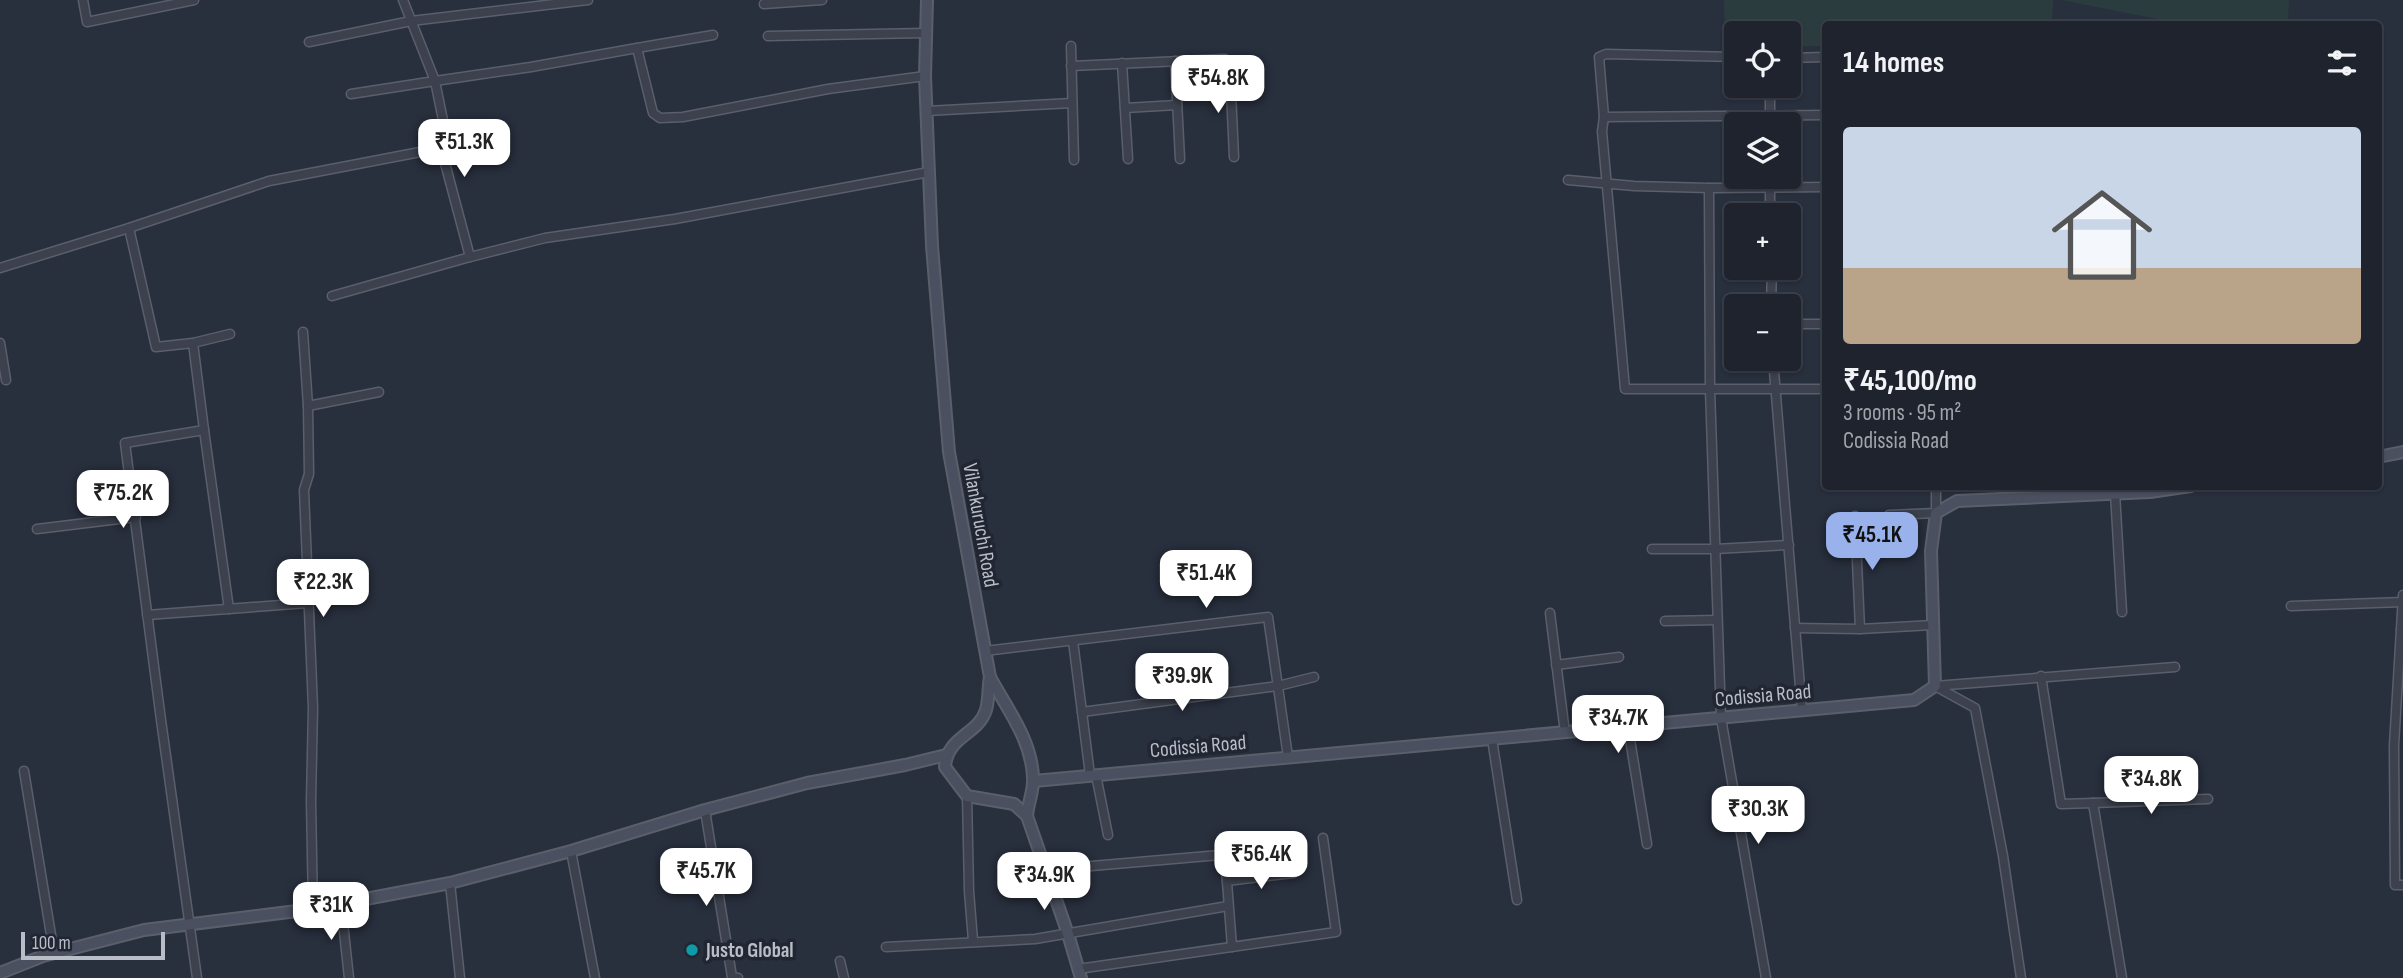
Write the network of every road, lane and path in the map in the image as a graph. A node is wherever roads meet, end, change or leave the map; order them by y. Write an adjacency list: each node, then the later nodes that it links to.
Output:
1 (83, 0): 2 (street)
2 (194, 0)
3 (403, 0): 8 (street)
4 (588, 0): 8 (street)
5 (822, 0): 7 (street)
6 (927, 0): 9 (street, Vilankuruchi Road)
7 (764, 4)
8 (411, 21): 12 (street); 22 (street)
9 (926, 33): 11 (street); 21 (street, Vilankuruchi Road)
10 (713, 35): 14 (street)
11 (768, 36)
12 (309, 42)
13 (1071, 46): 20 (street)
14 (637, 48): 21 (street); 22 (street)
15 (1724, 57): 29 (street)
16 (1822, 57): 17 (street)
17 (1801, 58)
18 (1175, 61): 19 (street); 25 (street); 33 (street)
19 (1122, 63): 20 (street); 26 (street)
20 (1071, 65): 24 (street)
21 (925, 76): 27 (street, Vilankuruchi Road)
22 (435, 81): 23 (street); 32 (street)
23 (351, 94)
24 (1072, 103): 27 (street); 36 (street)
25 (1177, 105): 26 (street); 35 (street)
26 (1125, 108): 34 (street)
27 (926, 111): 37 (street, Vilankuruchi Road)
28 (1822, 115): 30 (street)
29 (1604, 117): 31 (street); 39 (street)
30 (1801, 117)
31 (1724, 119)
32 (441, 148): 44 (street); 45 (street)
33 (1234, 157)
34 (1128, 159)
35 (1180, 159)
36 (1074, 160)
37 (929, 172): 45 (street); 90 (street, Vilankuruchi Road)
38 (1568, 180): 39 (street)
39 (1607, 182): 42 (street); 57 (street)
40 (1801, 187): 41 (street)
41 (1822, 187)
42 (1709, 188): 43 (street); 57 (street)
43 (1724, 188)
44 (129, 228): 46 (street); 53 (street)
45 (470, 257): 47 (street)
46 (0, 268)
47 (332, 296)
48 (1801, 324): 49 (street)
49 (1822, 324)
50 (303, 331): 60 (street)
51 (230, 334): 53 (street)
52 (0, 343): 55 (street)
53 (193, 343): 61 (street)
54 (1773, 371): 56 (street)
55 (6, 380)
56 (1773, 388): 57 (street); 58 (street); 72 (street)
57 (1710, 389): 74 (street)
58 (1822, 389)
59 (379, 392): 60 (street)
60 (309, 406): 77 (street)
61 (204, 430): 70 (street); 79 (street)
62 (2403, 452): 63 (street)
63 (2382, 456)
64 (1936, 490): 67 (street)
65 (2138, 490): 66 (street)
66 (2115, 493): 67 (street); 80 (street)
67 (1936, 513): 68 (street); 85 (street)
68 (1889, 514)
69 (1856, 516): 87 (street)
70 (136, 517): 71 (street); 82 (street)
71 (37, 529)
72 (1789, 544): 74 (street); 86 (street)
73 (1652, 549): 74 (street)
74 (1715, 550): 83 (street)
75 (2403, 595): 76 (street)
76 (2403, 602): 78 (street); 88 (street)
77 (308, 603): 79 (street); 127 (street)
78 (2291, 606)
79 (229, 609): 82 (street)
80 (2122, 612)
81 (1550, 613): 92 (street)
82 (147, 615): 128 (street)
83 (1717, 620): 84 (street); 101 (street)
84 (1665, 621)
85 (1933, 625): 87 (street); 98 (street)
86 (1795, 628): 87 (street); 99 (street)
87 (1860, 629)
88 (2402, 629): 123 (street)
89 (1073, 641): 90 (street); 97 (street); 100 (street)
90 (985, 651): 95 (street, Vilankuruchi Road)
91 (1619, 657): 92 (street)
92 (1556, 665): 103 (street)
93 (2175, 667): 94 (street)
94 (2041, 676): 98 (street); 112 (street)
95 (989, 677): 105 (street, Vilankuruchi Road); 109 (street)
96 (1314, 677): 97 (street)
97 (1278, 686): 100 (street); 106 (street)
98 (1935, 686): 99 (street, Codissia Road); 145 (street)
99 (1802, 710): 101 (street, Codissia Road)
100 (1082, 712): 108 (street)
101 (1721, 718): 102 (street, Codissia Road); 144 (street)
102 (1628, 727): 103 (street, Codissia Road); 117 (street)
103 (1565, 733): 104 (street, Codissia Road)
104 (1492, 739): 106 (street, Codissia Road); 124 (street)
105 (946, 755): 110 (street); 113 (street)
106 (1289, 757): 108 (street, Codissia Road)
107 (24, 771): 133 (street)
108 (1093, 775): 109 (street, Codissia Road); 115 (street)
109 (1034, 781): 114 (street)
110 (967, 796): 114 (street); 130 (street)
111 (2208, 799): 112 (street)
112 (2092, 803): 146 (street)
113 (705, 810): 118 (street); 141 (street)
114 (1027, 816): 119 (street)
115 (1108, 835)
116 (1323, 838): 132 (street)
117 (1647, 844)
118 (570, 851): 122 (street); 140 (street)
119 (1045, 870): 121 (street); 129 (street)
120 (1293, 873): 121 (street)
121 (1227, 881): 126 (street)
122 (450, 883): 125 (street); 139 (street)
123 (2403, 885)
124 (1517, 900)
125 (341, 904): 127 (street); 138 (street)
126 (1228, 906): 129 (street); 132 (street)
127 (313, 909): 128 (street)
128 (189, 925): 133 (street); 137 (street)
129 (1068, 934): 130 (street); 136 (street)
130 (973, 942): 131 (street)
131 (886, 947)
132 (1232, 947): 136 (street)
133 (54, 953): 135 (street)
134 (840, 961): 143 (street)
135 (0, 973)
136 (1079, 973)
137 (197, 978)
138 (349, 978)
139 (460, 978)
140 (595, 978)
141 (730, 978): 142 (street)
142 (738, 978)
143 (844, 978)
144 (1766, 978)
145 (2021, 978)
146 (2122, 978)

